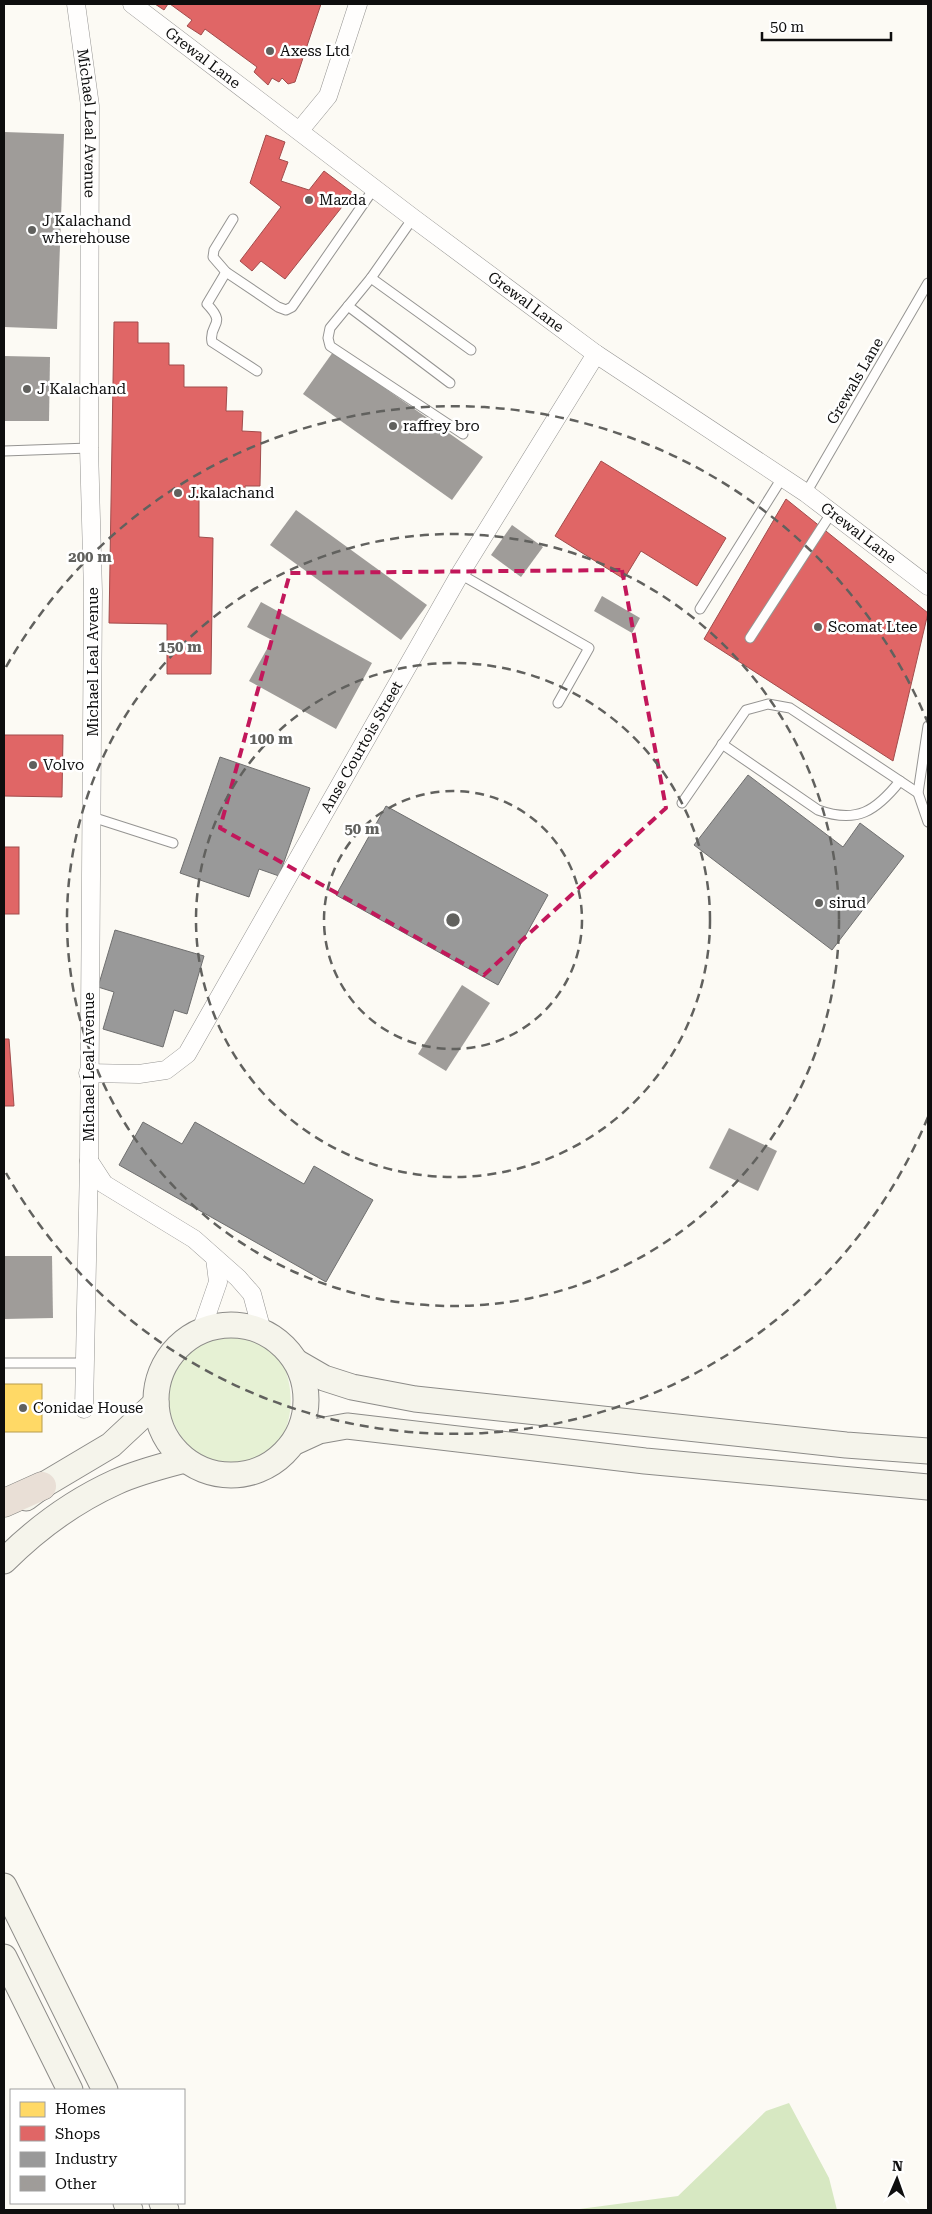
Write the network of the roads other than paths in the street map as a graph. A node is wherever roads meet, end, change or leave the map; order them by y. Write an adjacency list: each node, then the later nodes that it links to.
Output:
1 (76, 4): 17 (street, Michael Leal Avenue)
2 (132, 4): 4 (street, Grewal Lane)
3 (358, 4): 4 (street)
4 (300, 130): 5 (street, Grewal Lane)
5 (375, 187): 6 (street, Grewal Lane); 8 (lane)
6 (412, 218): 9 (lane); 13 (street, Grewal Lane)
7 (234, 219): 8 (lane)
8 (226, 272): 14 (lane)
9 (371, 278): 11 (lane); 12 (lane)
10 (928, 283): 20 (lane, Grewals Lane)
11 (348, 306): 15 (lane); 16 (lane)
12 (471, 350)
13 (596, 354): 19 (street, Grewal Lane); 22 (street, Anse Courtois Street)
14 (258, 371)
15 (450, 383)
16 (462, 434)
17 (89, 448): 18 (lane); 32 (street, Michael Leal Avenue)
18 (4, 451)
19 (782, 478): 20 (street, Grewal Lane); 24 (lane)
20 (806, 493): 21 (street, Grewal Lane)
21 (832, 512): 23 (street, Grewal Lane); 25 (lane)
22 (460, 574): 26 (lane); 35 (street, Anse Courtois Street)
23 (928, 586)
24 (700, 609)
25 (750, 638)
26 (558, 703)
27 (928, 726): 30 (lane)
28 (722, 744): 29 (lane); 29 (lane); 31 (lane)
29 (900, 781): 30 (lane)
30 (918, 793): 33 (lane)
31 (682, 804)
32 (92, 817): 34 (lane); 35 (street, Michael Leal Avenue)
33 (928, 822)
34 (173, 844)
35 (88, 1073): 36 (street, Michael Leal Avenue)
36 (89, 1161): 37 (street, Michael Leal Avenue); 41 (street)
37 (215, 1258): 38 (street); 39 (street, Michael Leal Avenue)
38 (201, 1331): 39 (street); 43 (street)
39 (262, 1331): 42 (street)
40 (4, 1363): 41 (lane)
41 (84, 1363): 44 (street)
42 (298, 1364): 45 (street); 46 (street)
43 (156, 1403): 47 (street); 48 (street)
44 (84, 1409)
45 (295, 1442): 47 (street); 49 (street)
46 (928, 1451)
47 (185, 1460): 52 (street)
48 (42, 1486): 50 (highway); 51 (street)
49 (928, 1486)
50 (4, 1503)
51 (4, 1515)
52 (4, 1561)
53 (4, 1886): 56 (street)
54 (4, 1957): 55 (street)
55 (70, 2089)
56 (105, 2089)

